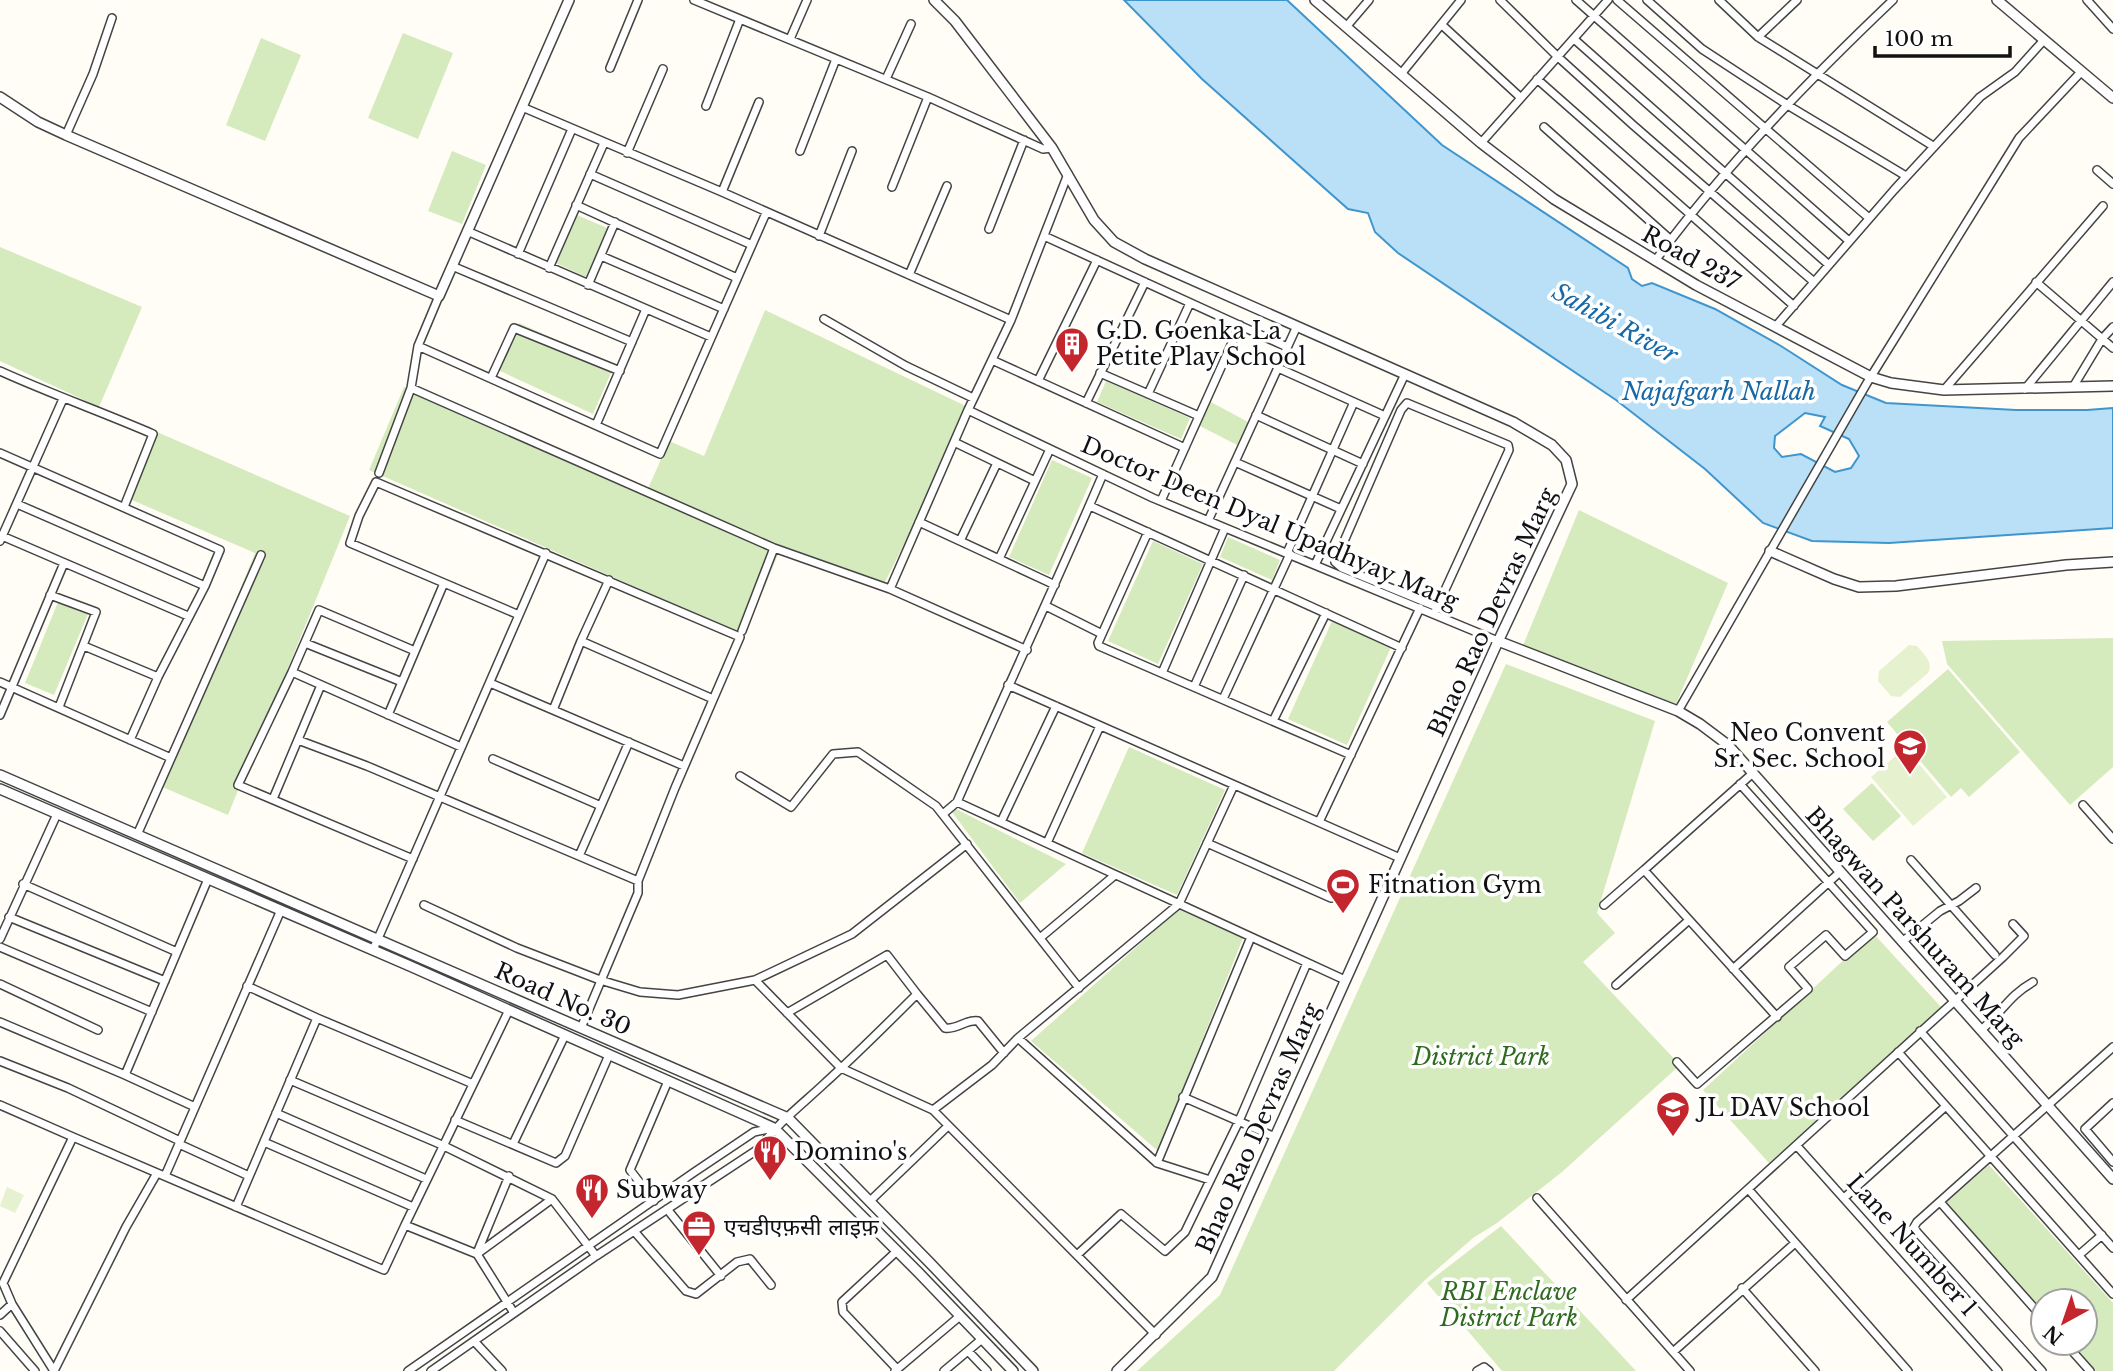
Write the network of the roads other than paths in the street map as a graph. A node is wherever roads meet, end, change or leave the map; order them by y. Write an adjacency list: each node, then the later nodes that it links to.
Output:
1 (569, 0): 46 (street)
2 (638, 0): 32 (street)
3 (695, 0): 21 (street)
4 (807, 0): 28 (street)
5 (934, 0): 55 (street, Bhao Rao Devras Marg)
6 (1315, 0): 24 (street, Road 237)
7 (1369, 0): 24 (street)
8 (1461, 0): 23 (street)
9 (1500, 0): 30 (street)
10 (1576, 0): 19 (street)
11 (1608, 0): 19 (street)
12 (1617, 0): 49 (street)
13 (1647, 0): 45 (street)
14 (1719, 0): 26 (street)
15 (1797, 0): 26 (street)
16 (1893, 0): 36 (street)
17 (1997, 0): 29 (street)
18 (2087, 0): 25 (street)
19 (1594, 15): 27 (street); 58 (street)
20 (112, 18): 50 (street)
21 (740, 19): 28 (street); 44 (street)
22 (911, 24): 37 (street)
23 (1442, 25): 35 (street); 41 (street)
24 (1346, 27): 35 (street, Road 237)
25 (2113, 29)
26 (1758, 37): 36 (street)
27 (1574, 39): 30 (street); 63 (street)
28 (790, 40): 31 (street)
29 (2044, 40): 34 (street); 54 (street)
30 (1558, 57): 38 (street); 69 (street)
31 (836, 59): 37 (street); 56 (street)
32 (610, 68)
33 (663, 69): 59 (street)
34 (2081, 72): 42 (street); 121 (street)
35 (1401, 74): 53 (street, Road 237)
36 (1817, 74): 45 (street); 54 (street)
37 (886, 79): 40 (street)
38 (1536, 79): 41 (street); 73 (street)
39 (0, 97): 50 (street)
40 (928, 97): 51 (street); 67 (street)
41 (1520, 97): 53 (street)
42 (2113, 99)
43 (759, 102): 68 (street)
44 (706, 106)
45 (1789, 106): 49 (street); 64 (street)
46 (522, 107): 48 (street); 77 (street)
47 (1544, 127): 80 (street)
48 (572, 129): 52 (street); 83 (street)
49 (1768, 129): 58 (street); 74 (street)
50 (66, 135): 97 (street)
51 (1024, 140): 55 (street); 76 (street)
52 (604, 143): 59 (street); 61 (street)
53 (1481, 143): 86 (street, Road 237)
54 (1933, 146): 64 (street)
55 (1052, 148): 62 (street, Bhao Rao Devras Marg)
56 (800, 151)
57 (852, 151): 78 (street)
58 (1746, 152): 63 (street); 81 (street)
59 (627, 153): 68 (street)
60 (2098, 170): 65 (street)
61 (590, 174): 70 (street); 82 (street)
62 (1068, 174): 79 (street); 106 (street, Bhao Rao Devras Marg)
63 (1727, 174): 69 (street); 87 (street)
64 (1906, 176): 74 (street)
65 (2113, 184)
66 (947, 186): 90 (street)
67 (892, 187)
68 (722, 192): 72 (street)
69 (1711, 192): 73 (street); 93 (street)
70 (576, 205): 75 (street); 89 (street)
71 (2103, 206): 94 (street)
72 (766, 213): 78 (street); 82 (street)
73 (1690, 215): 80 (street); 99 (street)
74 (1869, 218): 81 (street)
75 (615, 222): 84 (street); 91 (street)
76 (989, 229)
77 (467, 231): 83 (street); 88 (street)
78 (819, 236): 90 (street)
79 (1044, 236): 85 (street); 103 (street)
80 (1671, 240): 86 (street)
81 (1849, 241): 87 (street)
82 (752, 245): 91 (street)
83 (518, 254): 89 (street)
84 (601, 256): 96 (street); 101 (street)
85 (1097, 260): 92 (street); 123 (street)
86 (1656, 261): 107 (street, Road 237)
87 (1829, 265): 93 (street)
88 (452, 267): 97 (street); 111 (street)
89 (549, 268): 96 (street)
90 (909, 275): 103 (street)
91 (737, 278): 101 (street)
92 (1144, 282): 98 (street); 119 (street)
93 (1814, 282): 99 (street)
94 (2036, 282): 104 (street); 128 (street)
95 (2113, 282): 104 (street)
96 (588, 285): 100 (street)
97 (439, 296): 112 (street)
98 (1190, 303): 105 (street); 129 (street)
99 (1794, 306): 107 (street)
100 (646, 309): 109 (street); 111 (street)
101 (723, 309): 109 (street)
102 (824, 319): 130 (street)
103 (1011, 320): 115 (street)
104 (2080, 320): 110 (street); 127 (street)
105 (1240, 325): 113 (street); 136 (street)
106 (1297, 326): 113 (street); 120 (street, Bhao Rao Devras Marg)
107 (1776, 326): 121 (street, Road 237)
108 (2113, 327): 110 (street)
109 (711, 337): 138 (street)
110 (2102, 339): 114 (street); 125 (street)
111 (632, 342): 118 (street)
112 (418, 346): 122 (street); 126 (street)
113 (1287, 347): 116 (street)
114 (2113, 348)
115 (992, 360): 123 (street); 130 (street)
116 (1278, 368): 132 (street); 135 (street)
117 (0, 371): 131 (street)
118 (620, 371): 122 (street); 138 (street)
119 (1100, 373): 129 (street); 133 (street)
120 (1405, 373): 137 (street); 190 (street, Bhao Rao Devras Marg)
121 (1871, 377): 128 (street, Road 237); 164 (street)
122 (491, 378): 138 (street)
123 (1038, 381): 133 (street)
124 (2111, 384): 125 (street, Road 237)
125 (2073, 387): 127 (street, Road 237)
126 (411, 388): 148 (street); 163 (street)
127 (2024, 389): 128 (street, Road 237)
128 (1944, 390)
129 (1148, 394): 136 (street)
130 (973, 398): 134 (street)
131 (62, 399): 147 (street); 155 (street)
132 (1353, 402): 137 (street); 142 (street)
133 (1086, 403): 141 (street)
134 (968, 410): 139 (street); 140 (street, Doctor Deen Dyal Upadhyay Marg)
135 (1256, 415): 142 (street); 144 (street)
136 (1199, 416): 141 (street)
137 (1385, 416): 146 (street)
138 (596, 425)
139 (954, 442): 145 (street); 158 (street)
140 (1050, 449): 149 (street, Doctor Deen Dyal Upadhyay Marg); 150 (street)
141 (1185, 449): 152 (street)
142 (1332, 450): 146 (street); 151 (street)
143 (0, 453): 147 (street)
144 (1235, 461): 151 (street); 157 (street)
145 (997, 463): 150 (street); 162 (street)
146 (1363, 464): 156 (street)
147 (33, 467): 153 (street); 155 (street)
148 (379, 473)
149 (1103, 474): 152 (street, Doctor Deen Dyal Upadhyay Marg); 154 (street)
150 (1035, 481): 168 (street)
151 (1312, 496): 156 (street); 166 (street)
152 (1161, 501): 157 (street, Doctor Deen Dyal Upadhyay Marg)
153 (17, 503): 161 (street); 177 (street)
154 (1090, 506): 160 (street); 176 (street)
155 (124, 507): 177 (street)
156 (1341, 509): 172 (street)
157 (1208, 521): 159 (street, Doctor Deen Dyal Upadhyay Marg)
158 (919, 522): 162 (street); 179 (street)
159 (1226, 528): 166 (street, Doctor Deen Dyal Upadhyay Marg); 169 (street)
160 (1148, 532): 169 (street); 188 (street)
161 (1, 539): 171 (street)
162 (960, 541): 168 (street)
163 (774, 548): 179 (street); 187 (street)
164 (1770, 551): 170 (street); 211 (street)
165 (546, 553): 174 (street); 175 (street); 185 (street)
166 (1288, 554): 172 (street, Doctor Deen Dyal Upadhyay Marg); 178 (street)
167 (261, 555): 221 (street)
168 (999, 559): 176 (street)
169 (1211, 560): 173 (street); 197 (street)
170 (2113, 562)
171 (64, 563): 180 (street); 186 (street)
172 (1315, 565): 182 (street, Doctor Deen Dyal Upadhyay Marg)
173 (1244, 575): 178 (street); 205 (street)
174 (609, 580): 189 (street); 206 (street)
175 (444, 583): 185 (street); 195 (street)
176 (1055, 585): 181 (street)
177 (205, 586): 186 (street)
178 (1274, 588): 184 (street); 207 (street)
179 (890, 589): 194 (street)
180 (50, 595): 192 (street); 204 (street)
181 (1046, 607): 188 (street); 194 (street)
182 (1420, 608): 183 (street, Doctor Deen Dyal Upadhyay Marg); 193 (street)
183 (1435, 611): 183 (street); 190 (street, Doctor Deen Dyal Upadhyay Marg)
184 (1326, 613): 193 (street); 214 (street)
185 (519, 615): 201 (street)
186 (188, 616): 198 (street)
187 (742, 631)
188 (1102, 634): 197 (street)
189 (581, 641): 206 (street); 210 (street)
190 (1498, 641): 211 (street, Doctor Deen Dyal Upadhyay Marg); 245 (street, Bhao Rao Devras Marg)
191 (305, 642): 195 (street); 196 (street); 200 (street)
192 (84, 646): 198 (street); 209 (street)
193 (1402, 648): 220 (street)
194 (1027, 650): 203 (street)
195 (415, 651): 200 (street)
196 (292, 672): 202 (street); 231 (street)
197 (1162, 673): 205 (street)
198 (158, 677): 216 (street)
199 (0, 682): 204 (street)
200 (402, 682): 213 (street)
201 (490, 683): 210 (street); 219 (street)
202 (321, 685): 213 (street); 217 (street)
203 (1009, 685): 208 (street); 232 (street)
204 (12, 687): 209 (street); 212 (street)
205 (1194, 687): 207 (street)
206 (713, 699): 223 (street)
207 (1223, 699): 214 (street)
208 (1056, 706): 215 (street); 237 (street)
209 (59, 707): 216 (street)
210 (553, 710): 218 (street)
211 (1678, 711): 224 (street, Bhagwan Parshuram Marg)
212 (0, 715)
213 (388, 715): 219 (street)
214 (1273, 721): 220 (street)
215 (1100, 726): 228 (street); 241 (street)
216 (130, 740): 221 (street)
217 (298, 740): 230 (street); 231 (street)
218 (629, 742): 223 (street); 234 (street)
219 (461, 747): 230 (street)
220 (1351, 755): 238 (street)
221 (171, 758): 239 (street)
222 (493, 759): 234 (street)
223 (684, 766): 252 (street)
224 (1752, 773): 227 (street); 249 (street, Bhagwan Parshuram Marg)
225 (0, 775): 239 (street, Road No. 30)
226 (740, 776): 236 (street)
227 (1740, 784): 248 (street); 253 (street)
228 (1234, 785): 238 (street); 242 (street)
229 (0, 789): 235 (street, Road No. 30)
230 (440, 797): 244 (street); 246 (street)
231 (273, 799): 246 (street)
232 (957, 802): 236 (street); 237 (street)
233 (2082, 805): 240 (street)
234 (601, 806): 244 (street)
235 (57, 814): 251 (street, Road No. 30); 254 (street)
236 (943, 814): 243 (street)
237 (1001, 822): 241 (street)
238 (1319, 822): 245 (street)
239 (137, 835): 270 (street, Road No. 30)
240 (2113, 839)
241 (1047, 843): 250 (street)
242 (1207, 843): 256 (street); 257 (street)
243 (967, 844): 268 (street); 279 (street)
244 (579, 856): 252 (street)
245 (1400, 858): 280 (street, Bhao Rao Devras Marg)
246 (412, 859): 270 (street)
247 (1911, 860): 260 (street)
248 (1644, 870): 259 (street); 263 (street)
249 (1840, 872): 253 (street); 264 (street, Bhagwan Parshuram Marg)
250 (1115, 875): 257 (street); 268 (street)
251 (208, 879): 261 (street, Road No. 30); 274 (street)
252 (638, 881): 278 (street)
253 (1828, 883): 266 (street); 277 (street)
254 (23, 884): 262 (street); 274 (street)
255 (1976, 888): 260 (street)
256 (1331, 898)
257 (1180, 904): 267 (street); 286 (street)
258 (424, 905): 278 (street)
259 (1604, 905)
260 (1951, 905): 271 (street); 275 (street)
261 (281, 910): 273 (street, Road No. 30); 285 (street)
262 (9, 917): 269 (street); 281 (street)
263 (1689, 920): 277 (street); 284 (street)
264 (1885, 922): 266 (street); 271 (street, Bhagwan Parshuram Marg)
265 (2013, 924): 288 (street)
266 (1874, 932): 292 (street)
267 (1251, 937): 276 (street); 312 (street)
268 (1040, 938): 286 (street)
269 (0, 939)
270 (377, 940): 273 (street); 295 (street, Road No. 30)
271 (1902, 942): 288 (street, Bhagwan Parshuram Marg)
272 (0, 947): 290 (street)
273 (373, 950): 289 (street, Road No. 30)
274 (177, 952): 281 (street)
275 (1995, 955)
276 (1307, 962): 280 (street); 324 (street)
277 (1733, 970): 292 (street)
278 (600, 979): 279 (street); 295 (street)
279 (755, 980): 291 (street)
280 (1345, 980): 329 (street, Bhao Rao Devras Marg)
281 (165, 981): 290 (street)
282 (2033, 982): 297 (street)
283 (0, 984): 296 (street)
284 (1616, 985)
285 (247, 986): 293 (street); 317 (street)
286 (1079, 988): 300 (street)
287 (917, 994): 291 (street); 303 (street); 307 (street)
288 (1954, 1000): 297 (street, Bhagwan Parshuram Marg); 298 (street)
289 (509, 1010): 299 (street, Road No. 30); 311 (street)
290 (152, 1012): 308 (street)
291 (787, 1013): 307 (street)
292 (1777, 1017): 306 (street)
293 (317, 1018): 309 (street); 311 (street)
294 (0, 1022): 308 (street)
295 (581, 1028): 321 (street, Road No. 30)
296 (98, 1030)
297 (1981, 1030): 315 (street, Bhagwan Parshuram Marg)
298 (1920, 1031): 302 (street); 327 (street)
299 (565, 1035): 304 (street, Road No. 30); 332 (street)
300 (1018, 1038): 303 (street); 337 (street)
301 (2113, 1047): 315 (street)
302 (1898, 1052): 316 (street); 334 (street)
303 (1004, 1053): 318 (street)
304 (609, 1055): 310 (street, Road No. 30); 332 (street)
305 (0, 1061): 330 (street)
306 (1677, 1062)
307 (841, 1068): 318 (street); 321 (street)
308 (125, 1075): 317 (street)
309 (290, 1080): 320 (street); 333 (street)
310 (668, 1081): 326 (street, Road No. 30); 348 (street)
311 (472, 1084): 323 (street)
312 (1183, 1097): 324 (street); 337 (street)
313 (2113, 1103): 319 (street)
314 (0, 1105): 328 (street)
315 (2048, 1105): 327 (street); 342 (street, Bhagwan Parshuram Marg)
316 (1946, 1106): 335 (street); 346 (street)
317 (195, 1107): 330 (street)
318 (933, 1110): 325 (street)
319 (2105, 1110): 322 (street); 336 (street)
320 (276, 1113): 331 (street); 341 (street)
321 (788, 1118): 326 (street); 349 (street, Road No. 30)
322 (2113, 1118)
323 (455, 1120): 332 (street); 333 (street)
324 (1239, 1121): 329 (street); 343 (street)
325 (948, 1126): 349 (street); 362 (street)
326 (774, 1128): 348 (street); 353 (street); 360 (street, Road No. 30)
327 (2013, 1136): 335 (street); 356 (street)
328 (72, 1137): 338 (street); 372 (street)
329 (1275, 1137): 377 (street, Bhao Rao Devras Marg)
330 (179, 1142): 338 (street); 339 (street)
331 (264, 1143): 339 (street); 352 (street)
332 (513, 1144)
333 (442, 1145): 340 (street); 341 (street)
334 (1797, 1146): 344 (street); 346 (street, Lane Number 1)
335 (1991, 1156): 350 (street); 363 (street)
336 (2113, 1162)
337 (1157, 1163): 343 (street)
338 (161, 1175): 351 (street); 386 (street)
339 (249, 1176): 351 (street)
340 (509, 1176): 347 (street); 361 (street)
341 (426, 1179): 352 (street)
342 (2113, 1179)
343 (1210, 1180): 362 (street)
344 (1749, 1190): 357 (street); 369 (street)
345 (1537, 1198): 369 (street)
346 (1844, 1198): 400 (street, Lane Number 1)
347 (552, 1199): 358 (street); 361 (street)
348 (654, 1201): 358 (street)
349 (870, 1201): 393 (street, Road No. 30)
350 (1940, 1202): 370 (street); 401 (street)
351 (236, 1207): 354 (street)
352 (413, 1207): 354 (street)
353 (667, 1209): 355 (street); 365 (street)
354 (405, 1225): 361 (street)
355 (634, 1231): 364 (street); 365 (street)
356 (2102, 1235): 359 (street); 363 (street)
357 (1795, 1243): 367 (street); 399 (street)
358 (588, 1247): 364 (street); 371 (street)
359 (2113, 1248)
360 (897, 1251): 375 (street, Road No. 30); 384 (street)
361 (477, 1254): 371 (street)
362 (1077, 1255): 377 (street)
363 (2079, 1255): 368 (street)
364 (596, 1256): 373 (street)
365 (721, 1276): 366 (street)
366 (771, 1285)
367 (1742, 1288): 381 (street); 398 (street)
368 (2113, 1294)
369 (1626, 1300): 381 (street)
370 (2029, 1302)
371 (507, 1303): 373 (street); 387 (street)
372 (12, 1304): 374 (street); 383 (street)
373 (514, 1313): 379 (street)
374 (0, 1315)
375 (960, 1316): 378 (street, Road No. 30); 384 (street)
376 (0, 1331): 385 (street)
377 (1156, 1335): 394 (street, Bhao Rao Devras Marg)
378 (982, 1339): 380 (street); 392 (street, Road No. 30)
379 (474, 1340): 388 (street); 389 (street)
380 (968, 1351): 390 (street); 391 (street)
381 (1673, 1352): 397 (street)
382 (2078, 1357): 402 (street)
383 (48, 1362): 385 (street); 386 (street)
384 (896, 1370)
385 (36, 1371)
386 (54, 1371)
387 (408, 1371)
388 (431, 1371)
389 (502, 1371)
390 (944, 1371)
391 (986, 1371)
392 (1013, 1371)
393 (1032, 1371)
394 (1117, 1371)
395 (1477, 1371): 396 (street)
396 (1489, 1371)
397 (1690, 1371)
398 (1815, 1371)
399 (1908, 1371)
400 (1998, 1371)
401 (2042, 1371)
402 (2090, 1371)

